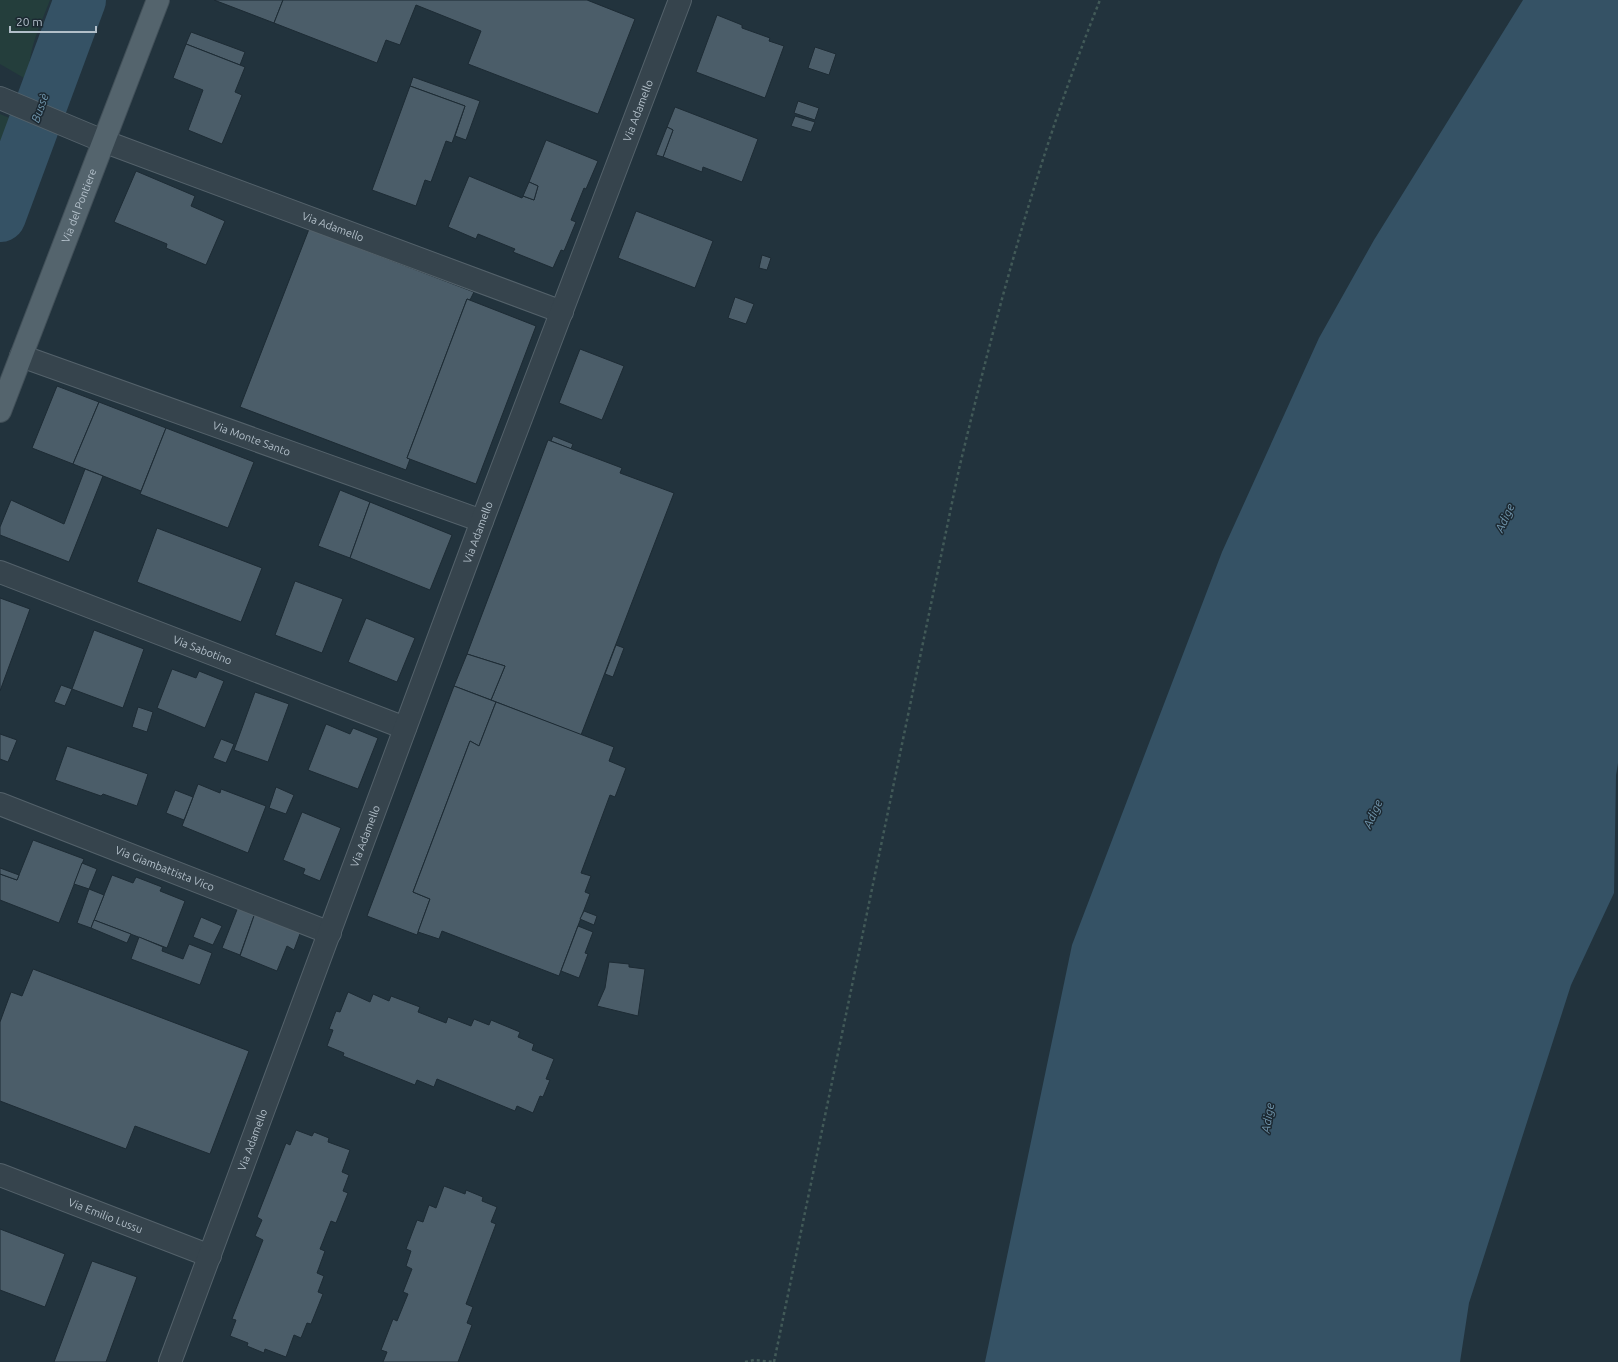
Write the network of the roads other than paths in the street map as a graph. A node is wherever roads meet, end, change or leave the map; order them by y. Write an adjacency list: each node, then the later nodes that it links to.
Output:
1 (158, 0): 4 (main road, Via del Pontiere)
2 (680, 0): 5 (street, Via Adamello)
3 (0, 98): 4 (street, Via Adamello)
4 (96, 138): 5 (street, Via Adamello); 6 (main road, Via del Pontiere)
5 (562, 312): 8 (street, Via Adamello)
6 (21, 356): 7 (main road, Via del Pontiere); 8 (street, Via Monte Santo)
7 (0, 411)
8 (482, 521): 10 (street, Via Adamello)
9 (0, 572): 10 (street, Via Sabotino)
10 (405, 728): 12 (street, Via Adamello)
11 (0, 804): 12 (street, Via Giambattista Vico)
12 (330, 933): 14 (street, Via Adamello)
13 (0, 1174): 14 (street, Via Emilio Lussu)
14 (210, 1256): 15 (street, Via Adamello)
15 (170, 1362)

